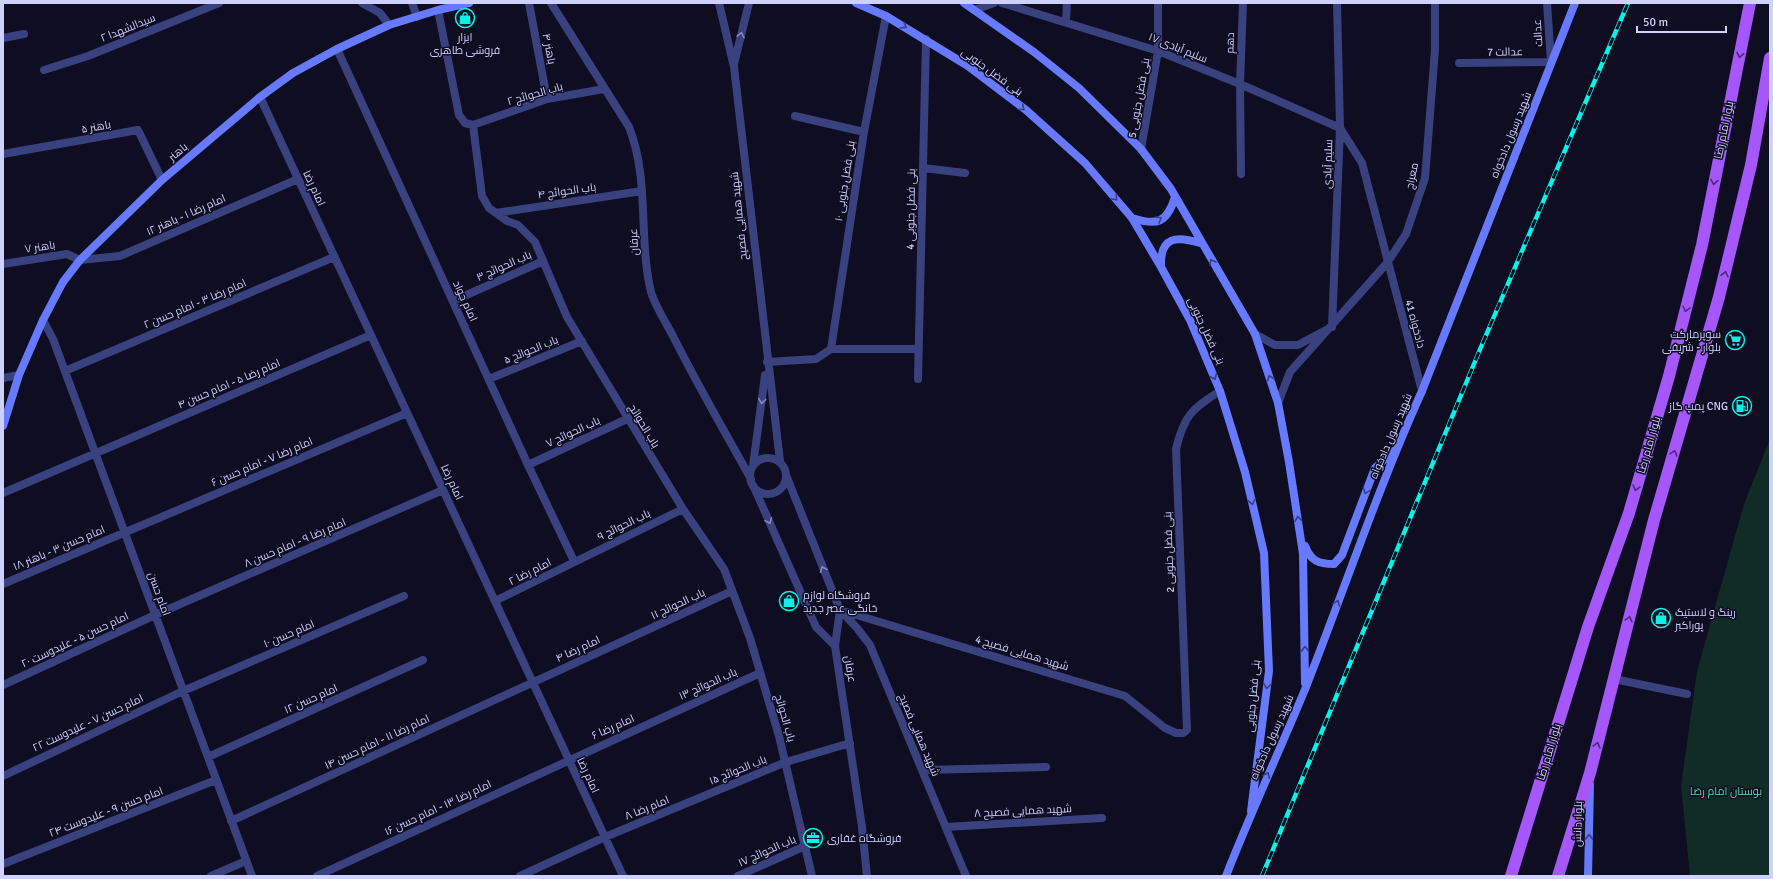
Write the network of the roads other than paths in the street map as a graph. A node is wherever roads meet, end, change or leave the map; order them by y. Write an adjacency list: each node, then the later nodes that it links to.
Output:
1 (219, 3): 36 (street, سیدالشهدا ۲)
2 (362, 3): 26 (street)
3 (412, 3): 24 (street)
4 (469, 3): 22 (main road, باهنر)
5 (529, 3): 40 (street, باهنر ۴)
6 (551, 3): 38 (street, عرفان)
7 (719, 3): 35 (street, شهید همایی فصیح)
8 (749, 3): 35 (street, شهید همایی فصیح, one-way to 8)
9 (856, 3): 23 (main road, بنی فضل جنوبی)
10 (964, 3): 21 (main road)
11 (994, 3): 21 (street)
12 (1002, 3): 25 (street, سلیم آبادی ۱۷)
13 (1067, 3): 25 (street)
14 (1158, 3): 31 (street, بنی فضل جنوبی 5)
15 (1243, 3): 37 (street, دهم)
16 (1336, 3): 43 (street, سلیم آبادی)
17 (1435, 3): 60 (street, معراج)
18 (1547, 3): 33 (street, عدالت)
19 (1575, 3): 33 (main road, شهید رسول دادخواه)
20 (1750, 3): 142 (main road, بلوار امام رضا, one-way to 142)
21 (975, 6): 45 (main road)
22 (438, 10): 24 (main road, باهنر); 42 (street)
23 (886, 16): 29 (main road, بنی فضل جنوبی, one-way to 29); 44 (street, بنی فضل جنوبی ۱۰)
24 (417, 17): 26 (main road, باهنر)
25 (1066, 21): 31 (street, سلیم آبادی ۱۷)
26 (389, 25): 30 (main road, باهنر)
27 (24, 34): 28 (street)
28 (3, 38)
29 (926, 39): 47 (street, بنی فضل جنوبی 4); 55 (main road, بنی فضل جنوبی, one-way to 55)
30 (337, 49): 39 (main road, باهنر); 63 (street, امام جواد)
31 (1158, 51): 37 (street, سلیم آبادی ۱۷); 45 (street, بنی فضل جنوبی 5)
32 (1770, 58): 106 (main road, one-way to 32)
33 (1551, 62): 34 (street, عدالت 7); 78 (main road, شهید رسول دادخواه)
34 (1459, 63)
35 (734, 67): 71 (street, شهید همایی فصیح)
36 (44, 70)
37 (1240, 84): 43 (street, سلیم آبادی ۱۷); 49 (street, دهم)
38 (604, 89): 40 (street, باب الحوائج ۲); 52 (street, عرفان)
39 (260, 97): 50 (street, امام رضا); 51 (main road, باهنر)
40 (547, 99): 42 (street, باب الحوائج ۲)
41 (795, 116): 44 (street)
42 (473, 125): 54 (street, باب الحوائج)
43 (1340, 128): 60 (street, دادخواه 41); 65 (street, سلیم آبادی)
44 (864, 132): 69 (street, بنی فضل جنوبی ۱۰)
45 (1141, 149): 53 (main road)
46 (3, 154): 51 (street, باهنر ۵)
47 (923, 168): 48 (street); 70 (street, بنی فضل جنوبی 4)
48 (965, 173)
49 (1241, 174)
50 (298, 179): 57 (street, امام رضا); 58 (street, امام رضا ۱ - باهنر ۱۲)
51 (162, 180): 58 (main road, باهنر)
52 (642, 191): 54 (street, باب الحوائج ۴); 89 (street, عرفان)
53 (1175, 197): 55 (main road, one-way to 53); 56 (main road)
54 (496, 213): 59 (street, باب الحوائج)
55 (1132, 218): 62 (main road, بنی فضل جنوبی)
56 (1200, 243): 62 (main road); 66 (main road, one-way to 56)
57 (334, 257): 67 (street, امام رضا); 72 (street, امام رضا ۳ - امام حسن ۲)
58 (80, 260): 61 (street, باهنر ۷); 64 (main road, باهنر)
59 (543, 261): 63 (street, باب الحوائج ۳); 68 (street, باب الحوائج)
60 (1387, 263): 65 (street, معراج); 78 (street, دادخواه 41)
61 (3, 264)
62 (1161, 267): 77 (main road, بنی فضل جنوبی, one-way to 77)
63 (453, 302): 75 (street, امام جواد)
64 (43, 320): 72 (street, امام حسن); 73 (main road, باهنر)
65 (1332, 327): 66 (street, معراج); 79 (street, معراج)
66 (1255, 334): 79 (main road, one-way to 66)
67 (371, 335): 80 (street, امام رضا); 84 (street, امام رضا ۵ - امام حسن ۴)
68 (582, 341): 75 (street, باب الحوائج ۵); 81 (street, باب الحوائج)
69 (831, 349): 70 (street); 71 (street)
70 (918, 349): 76 (street, بنی فضل جنوبی 4)
71 (767, 362): 85 (street, شهید همایی فصیح); 87 (street, شهید همایی فصیح, one-way to 87)
72 (65, 371): 84 (street, امام حسن)
73 (19, 375): 74 (street); 82 (main road, باهنر)
74 (3, 378)
75 (489, 379): 86 (street, امام جواد)
76 (918, 379)
77 (1220, 391): 113 (street, بنی فضل جنوبی 2); 124 (main road, بنی فضل جنوبی, one-way to 124)
78 (1422, 391): 83 (main road, شهید رسول دادخواه)
79 (1278, 403): 94 (main road, one-way to 79)
80 (407, 413): 90 (street, امام رضا); 93 (street, امام رضا ۷ - امام حسن ۶)
81 (627, 419): 86 (street, باب الحوائج ۷); 92 (street, باب الحوائج)
82 (3, 426)
83 (1396, 449): 94 (main road, one-way to 94); 109 (main road, شهید رسول دادخواه, one-way to 83)
84 (95, 452): 91 (street, امام رضا ۵ - امام حسن ۴); 93 (street, امام حسن)
85 (780, 462): 87 (street); 88 (street)
86 (528, 465): 95 (street, امام جواد)
87 (753, 467): 89 (street)
88 (786, 474): 89 (street); 100 (street, one-way to 88)
89 (752, 482): 103 (street, عرفان, one-way to 103)
90 (443, 490): 99 (street, امام رضا); 101 (street, امام رضا ۹ - امام حسن ۸)
91 (3, 493)
92 (682, 509): 95 (street, باب الحوائج ۹); 97 (street, باب الحوائج)
93 (125, 532): 96 (street, امام حسن ۳ - باهنر ۱۸); 101 (street, امام حسن)
94 (1301, 536): 109 (main road, one-way to 94)
95 (574, 561): 99 (street, امام رضا ۲)
96 (3, 584)
97 (732, 591): 102 (street, باب الحوائج ۱۱); 105 (street, باب الحوائج)
98 (404, 596): 110 (street, امام حسن ۱۰)
99 (495, 601): 107 (street, امام رضا)
100 (840, 610): 103 (street); 113 (street, شهید همایی فصیح 4); 119 (street, شهید همایی فصیح)
101 (155, 615): 108 (street, امام حسن ۵ - علیدوست ۲۰); 110 (street, امام حسن)
102 (633, 636): 107 (street, امام رضا ۴)
103 (835, 646): 114 (street, عرفان)
104 (423, 660): 115 (street, امام حسن ۱۲)
105 (760, 673): 112 (street, باب الحوائج ۱۳); 117 (street, باب الحوائج)
106 (1614, 679): 111 (street); 120 (main road, one-way to 106)
107 (533, 682): 116 (street, امام رضا); 126 (street, امام رضا ۱۱ - امام حسن ۱۴)
108 (3, 685)
109 (1305, 688): 124 (main road, شهید رسول دادخواه, one-way to 109)
110 (183, 691): 115 (street, امام حسن); 121 (street, امام حسن ۷ - علیدوست ۲۲)
111 (1687, 694)
112 (666, 715): 116 (street, امام رضا ۶)
113 (1187, 730)
114 (850, 743): 117 (street, باب الحوائج ۱۵); 139 (street, عرفان)
115 (208, 757): 122 (street, امام حسن)
116 (569, 759): 128 (street, امام رضا); 134 (street, امام رضا ۱۳ - امام حسن ۱۶)
117 (786, 762): 123 (street, باب الحوائج ۱۵); 129 (street, باب الحوائج)
118 (1046, 767): 119 (street)
119 (923, 770): 127 (street, شهید همایی فصیح)
120 (1590, 773): 143 (main road); 144 (main road, بلوار دانش, one-way to 120)
121 (3, 776)
122 (216, 780): 126 (street, امام حسن); 131 (street, امام حسن ۹ - علیدوست ۲۴)
123 (698, 799): 128 (street, امام رضا ۸)
124 (1252, 811): 141 (main road, شهید رسول دادخواه)
125 (1102, 818): 127 (street, شهید همایی فصیح ۸)
126 (231, 821): 130 (street, امام حسن)
127 (946, 827): 140 (street, شهید همایی فصیح)
128 (605, 837): 135 (street, امام رضا ۸); 136 (street, امام رضا)
129 (805, 846): 137 (street, باب الحوائج ۱۷); 138 (street, باب الحوائج)
130 (246, 861): 132 (street); 133 (street, امام حسن)
131 (3, 864)
132 (211, 876)
133 (252, 876)
134 (317, 876)
135 (520, 876)
136 (623, 876)
137 (738, 876)
138 (812, 876)
139 (866, 876)
140 (966, 876)
141 (1226, 876)
142 (1511, 876)
143 (1558, 876)
144 (1588, 876)

